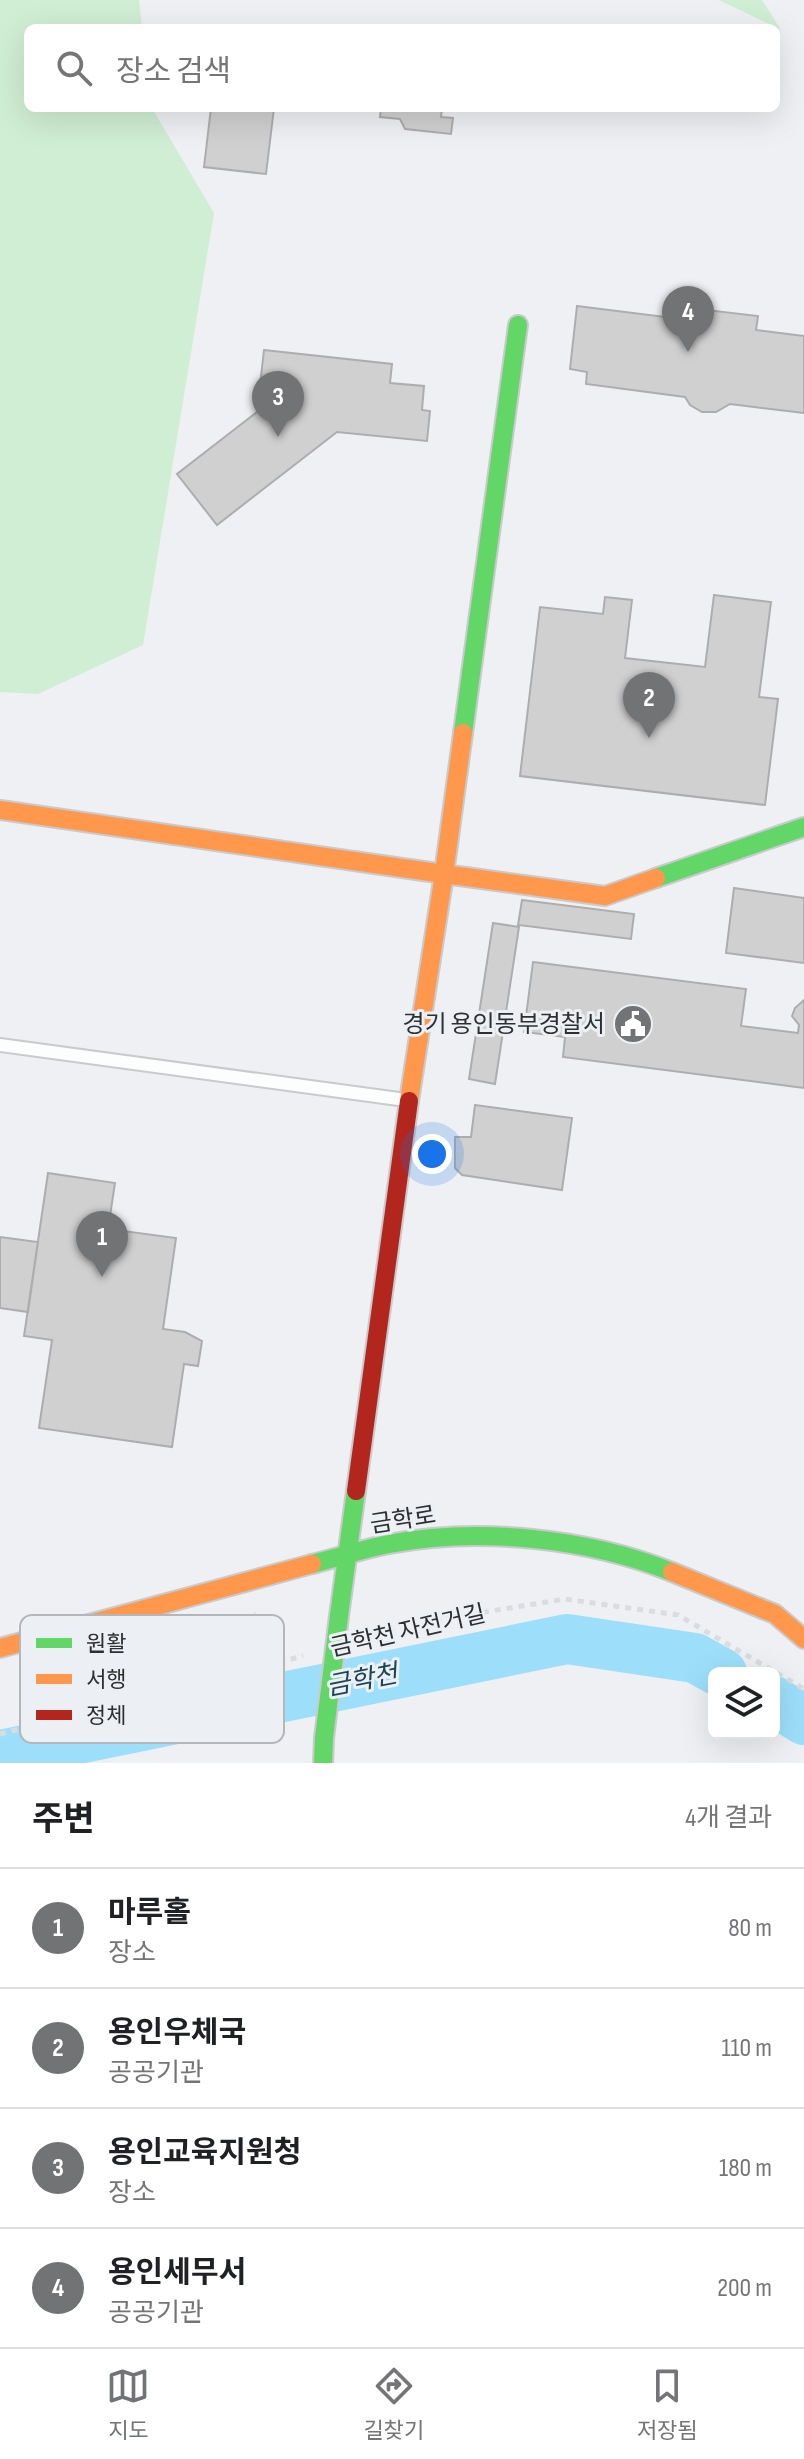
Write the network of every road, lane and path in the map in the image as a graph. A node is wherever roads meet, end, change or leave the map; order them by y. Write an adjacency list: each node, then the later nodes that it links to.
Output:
1 (518, 325): 4 (street)
2 (0, 810): 4 (street)
3 (804, 827): 4 (street)
4 (444, 874): 6 (street)
5 (0, 1045): 6 (lane)
6 (409, 1100): 7 (street)
7 (347, 1555): 9 (street, 금학로); 11 (street, 금학로); 20 (street, bridge)
8 (259, 1612): 10 (path)
9 (123, 1615)
10 (254, 1615)
11 (804, 1639)
12 (363, 1640): 17 (path, 금학천 자전거길)
13 (20, 1643): 14 (street, 금학로)
14 (0, 1648)
15 (318, 1652): 16 (path, 금학천 자전거길)
16 (284, 1661)
17 (804, 1689)
18 (20, 1729): 19 (path, 금학천 자전거길)
19 (0, 1734)
20 (323, 1763)

